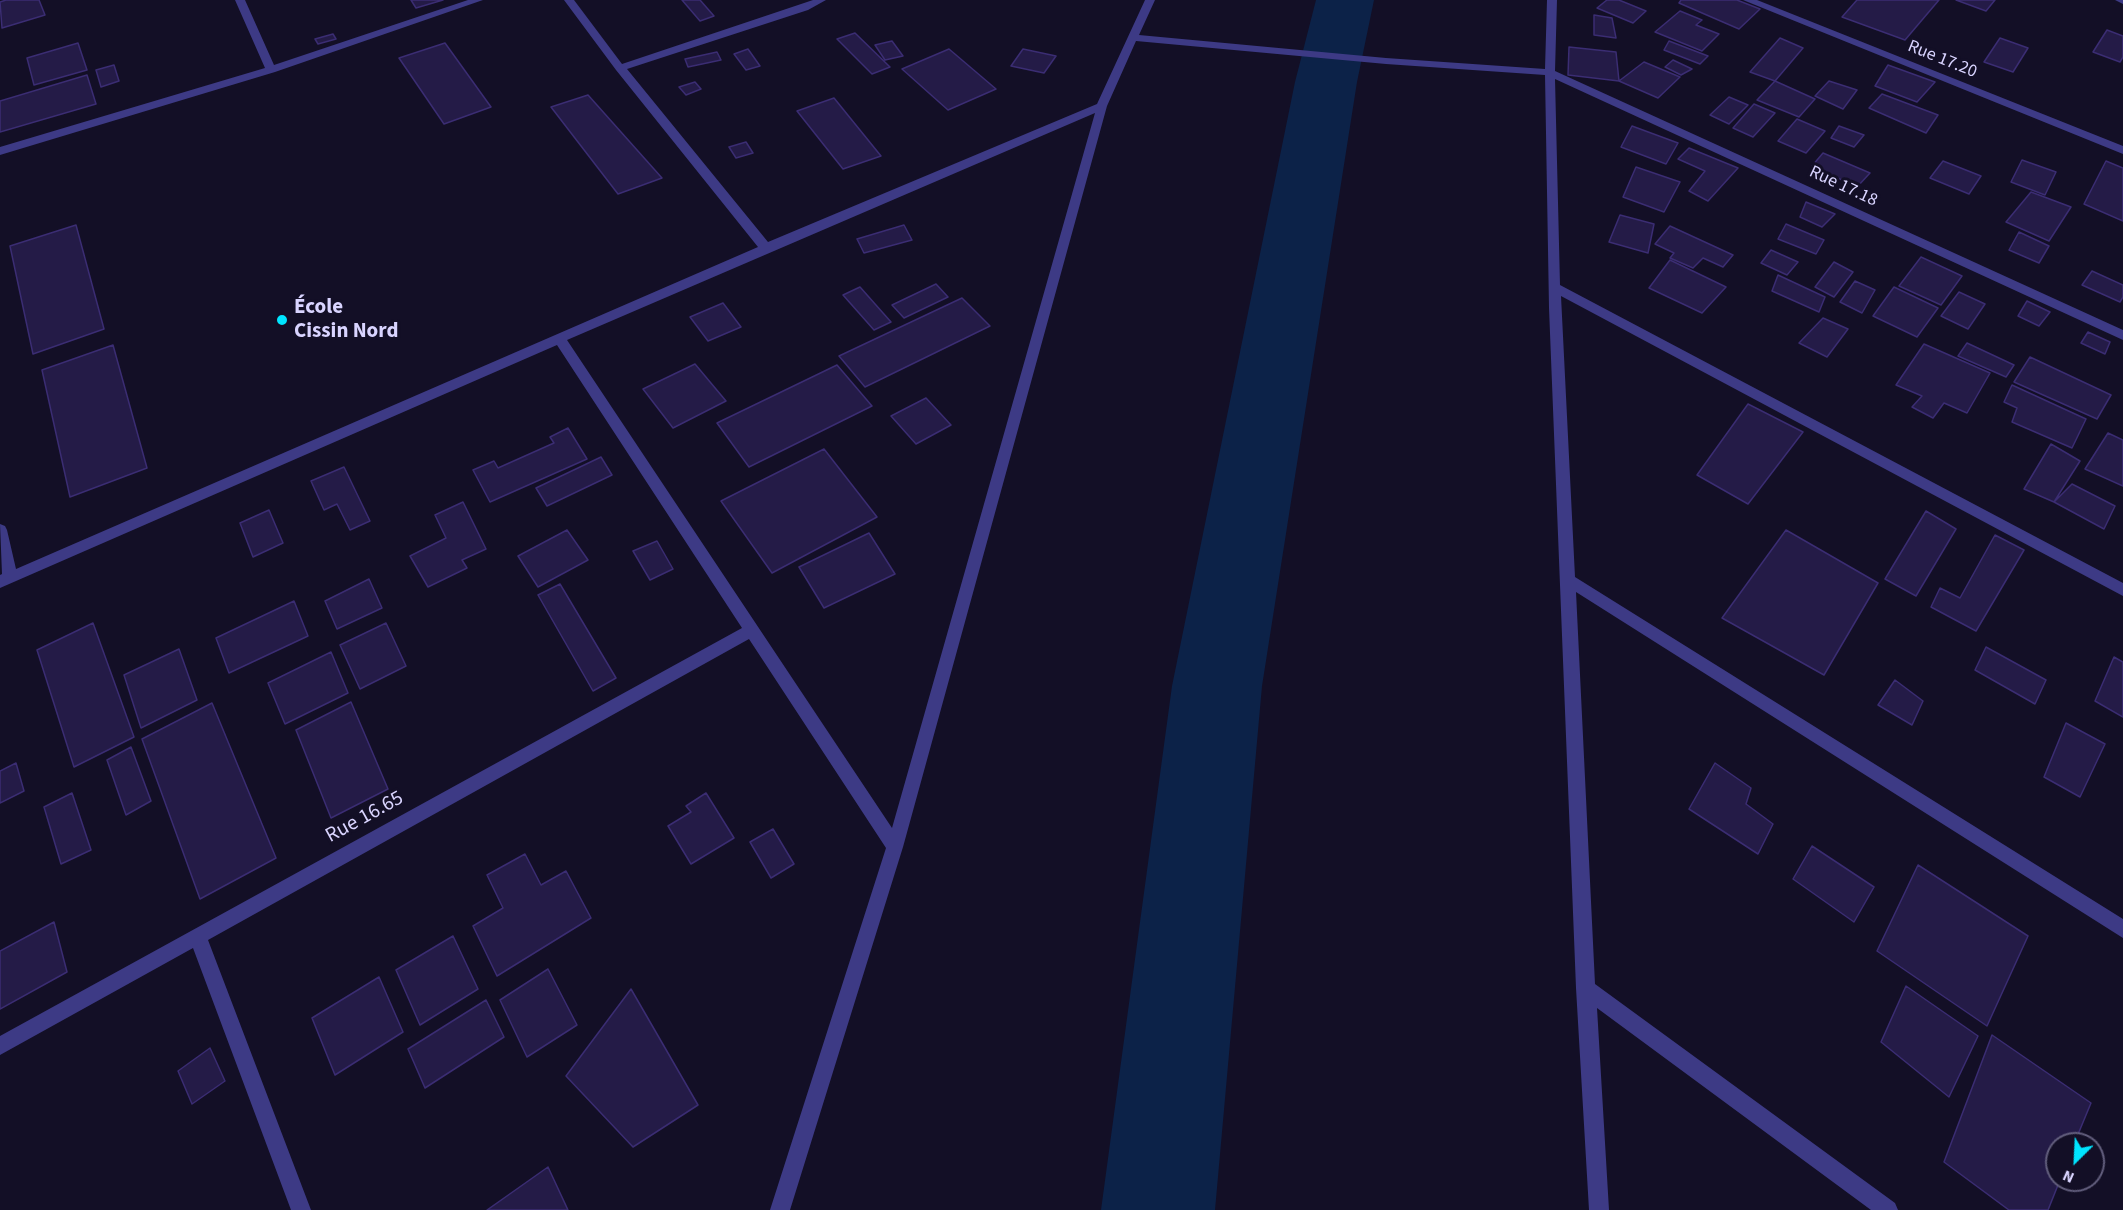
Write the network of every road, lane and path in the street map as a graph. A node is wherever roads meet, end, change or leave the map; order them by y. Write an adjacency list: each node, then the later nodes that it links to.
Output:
1 (240, 0): 10 (street)
2 (478, 0): 10 (street)
3 (569, 0): 9 (street)
4 (821, 0): 9 (street)
5 (1150, 0): 8 (street)
6 (1552, 0): 11 (street)
7 (1748, 0): 13 (street, Rue 17.20)
8 (1134, 38): 11 (street); 12 (street)
9 (620, 68): 15 (street)
10 (271, 70): 14 (street)
11 (1549, 72): 16 (street); 17 (street, Rue 17.18)
12 (1102, 106): 15 (street); 24 (street)
13 (2123, 150)
14 (0, 151)
15 (766, 248): 18 (street)
16 (1555, 287): 21 (street); 22 (street)
17 (2123, 335)
18 (559, 338): 20 (street); 23 (street)
19 (0, 530): 20 (street)
20 (5, 579)
21 (1568, 580): 25 (street); 27 (street)
22 (2123, 590)
23 (752, 630): 24 (street); 26 (street, Rue 16.65)
24 (895, 847): 30 (street)
25 (2123, 929)
26 (198, 936): 28 (street, Rue 16.65); 29 (street)
27 (1585, 988): 31 (street); 32 (street)
28 (0, 1046)
29 (301, 1210)
30 (780, 1210)
31 (1599, 1210)
32 (1888, 1210)

